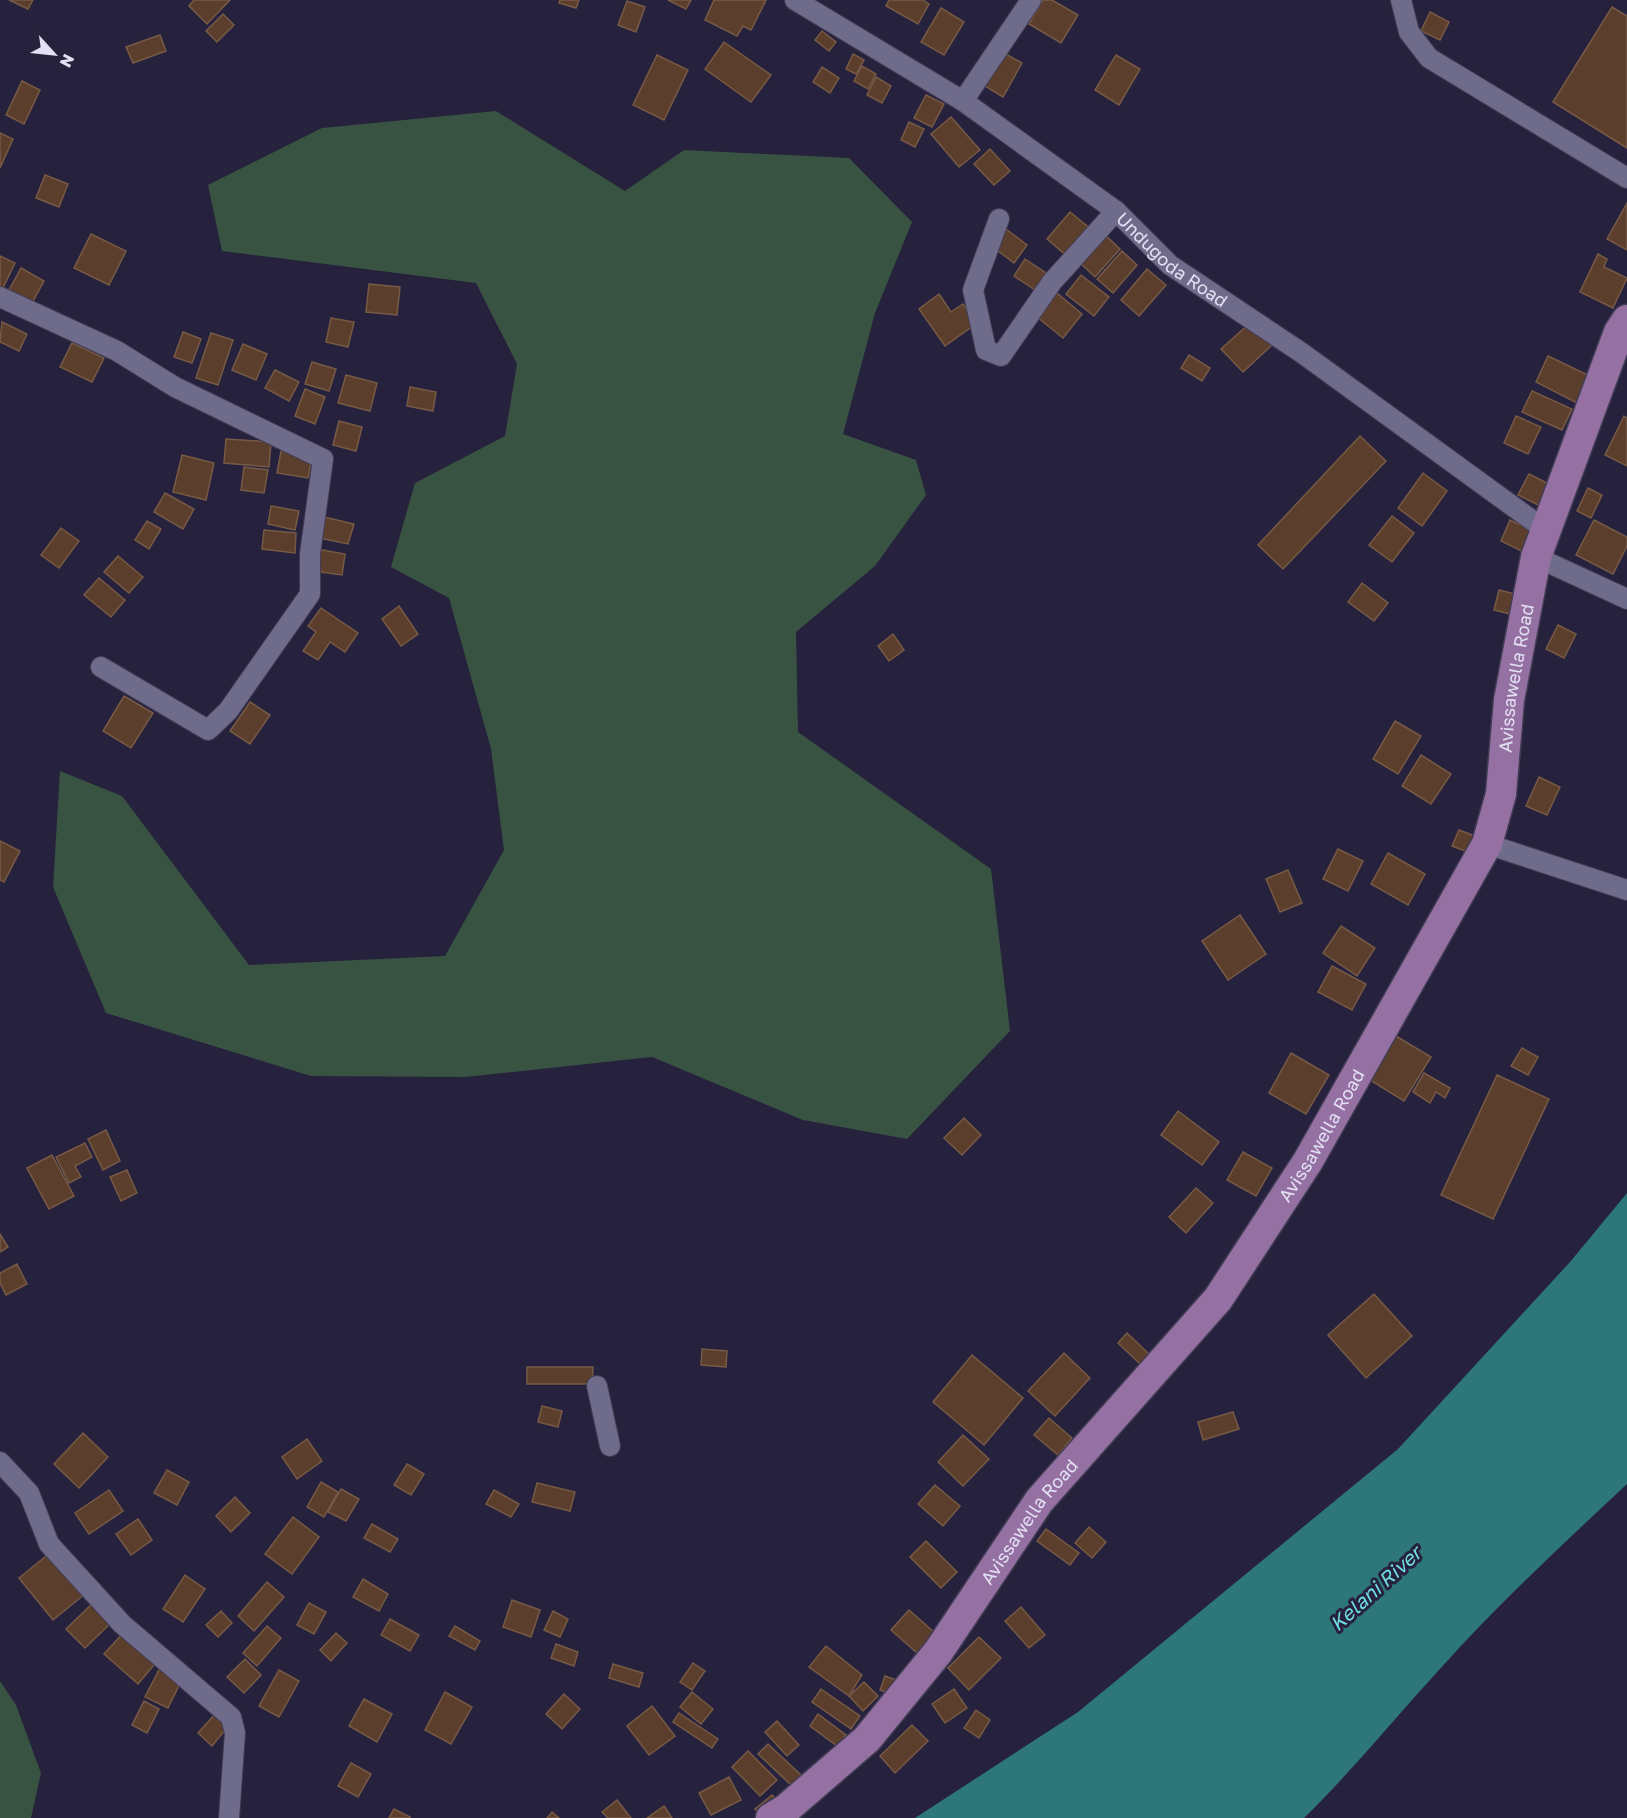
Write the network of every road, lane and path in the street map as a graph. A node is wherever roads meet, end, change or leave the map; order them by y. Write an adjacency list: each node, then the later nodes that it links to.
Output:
1 (795, 0): 4 (street, Undugoda Road)
2 (1031, 0): 4 (street)
3 (1401, 0): 5 (street)
4 (963, 101): 6 (street, Undugoda Road)
5 (1627, 178)
6 (1116, 211): 7 (street); 10 (street, Undugoda Road)
7 (999, 219)
8 (0, 297): 13 (street)
9 (1627, 320): 10 (main road, Avissawella Road)
10 (1544, 529): 11 (main road, Avissawella Road)
11 (1536, 557): 12 (street); 14 (main road, Avissawella Road)
12 (1627, 599)
13 (101, 667)
14 (1486, 844): 15 (street); 20 (main road, Avissawella Road)
15 (1627, 890)
16 (597, 1386): 17 (street)
17 (610, 1446)
18 (0, 1462): 19 (street)
19 (230, 1818)
20 (771, 1818)

